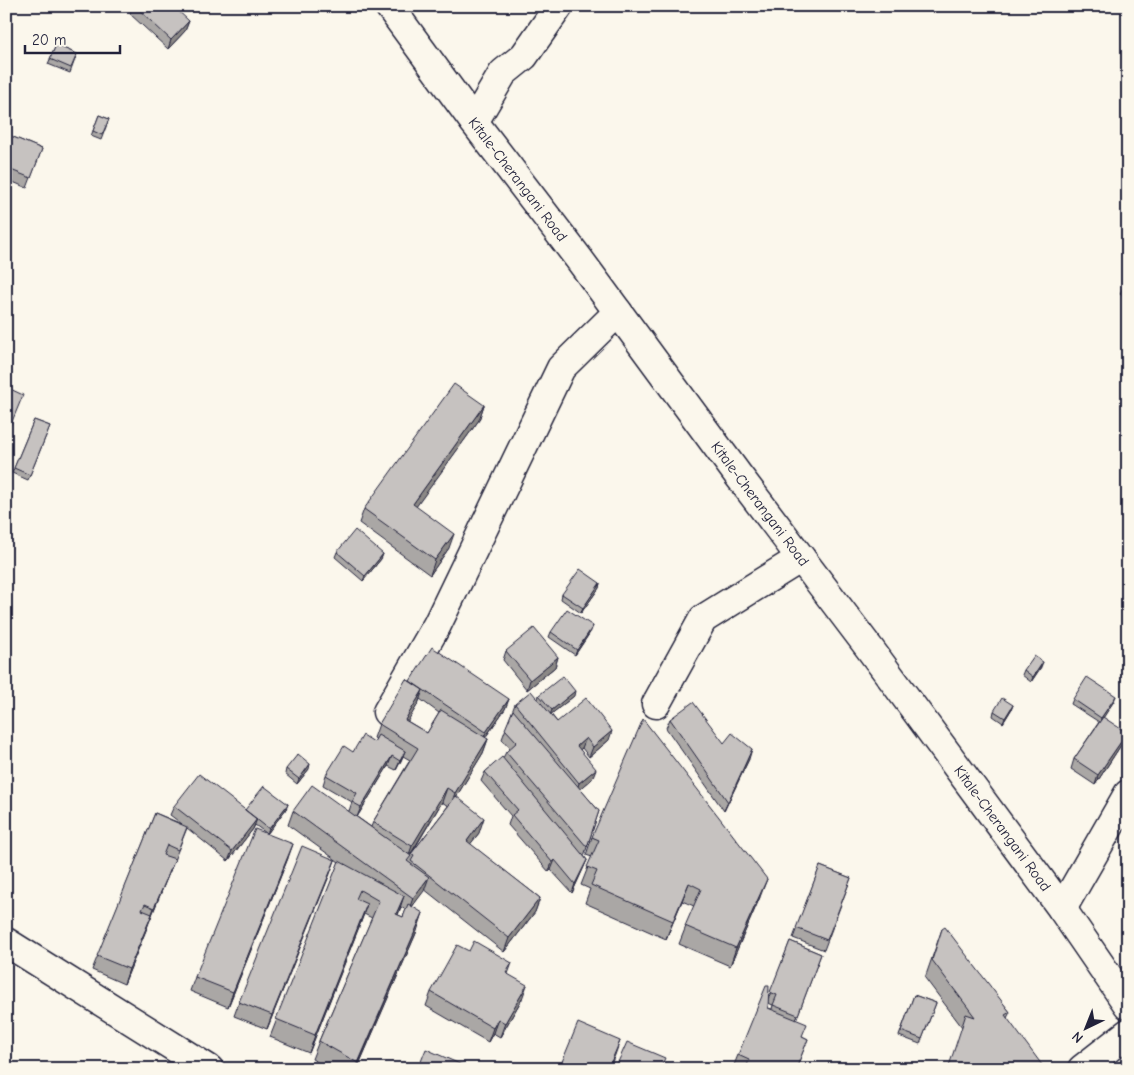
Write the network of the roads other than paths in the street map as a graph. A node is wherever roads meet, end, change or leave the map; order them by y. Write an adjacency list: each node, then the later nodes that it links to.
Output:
1 (389, 6): 3 (main road, Kitale-Cherangani Road)
2 (559, 6): 3 (main road)
3 (474, 122): 4 (main road, Kitale-Cherangani Road)
4 (618, 312): 5 (main road, Kitale-Cherangani Road); 7 (main road)
5 (801, 558): 6 (main road); 9 (main road, Kitale-Cherangani Road)
6 (656, 704)
7 (381, 721)
8 (1128, 794): 9 (main road)
9 (1062, 909): 11 (main road, Kitale-Cherangani Road)
10 (6, 942): 13 (main road)
11 (1128, 1006)
12 (1128, 1033): 14 (main road)
13 (209, 1069)
14 (1082, 1069)

